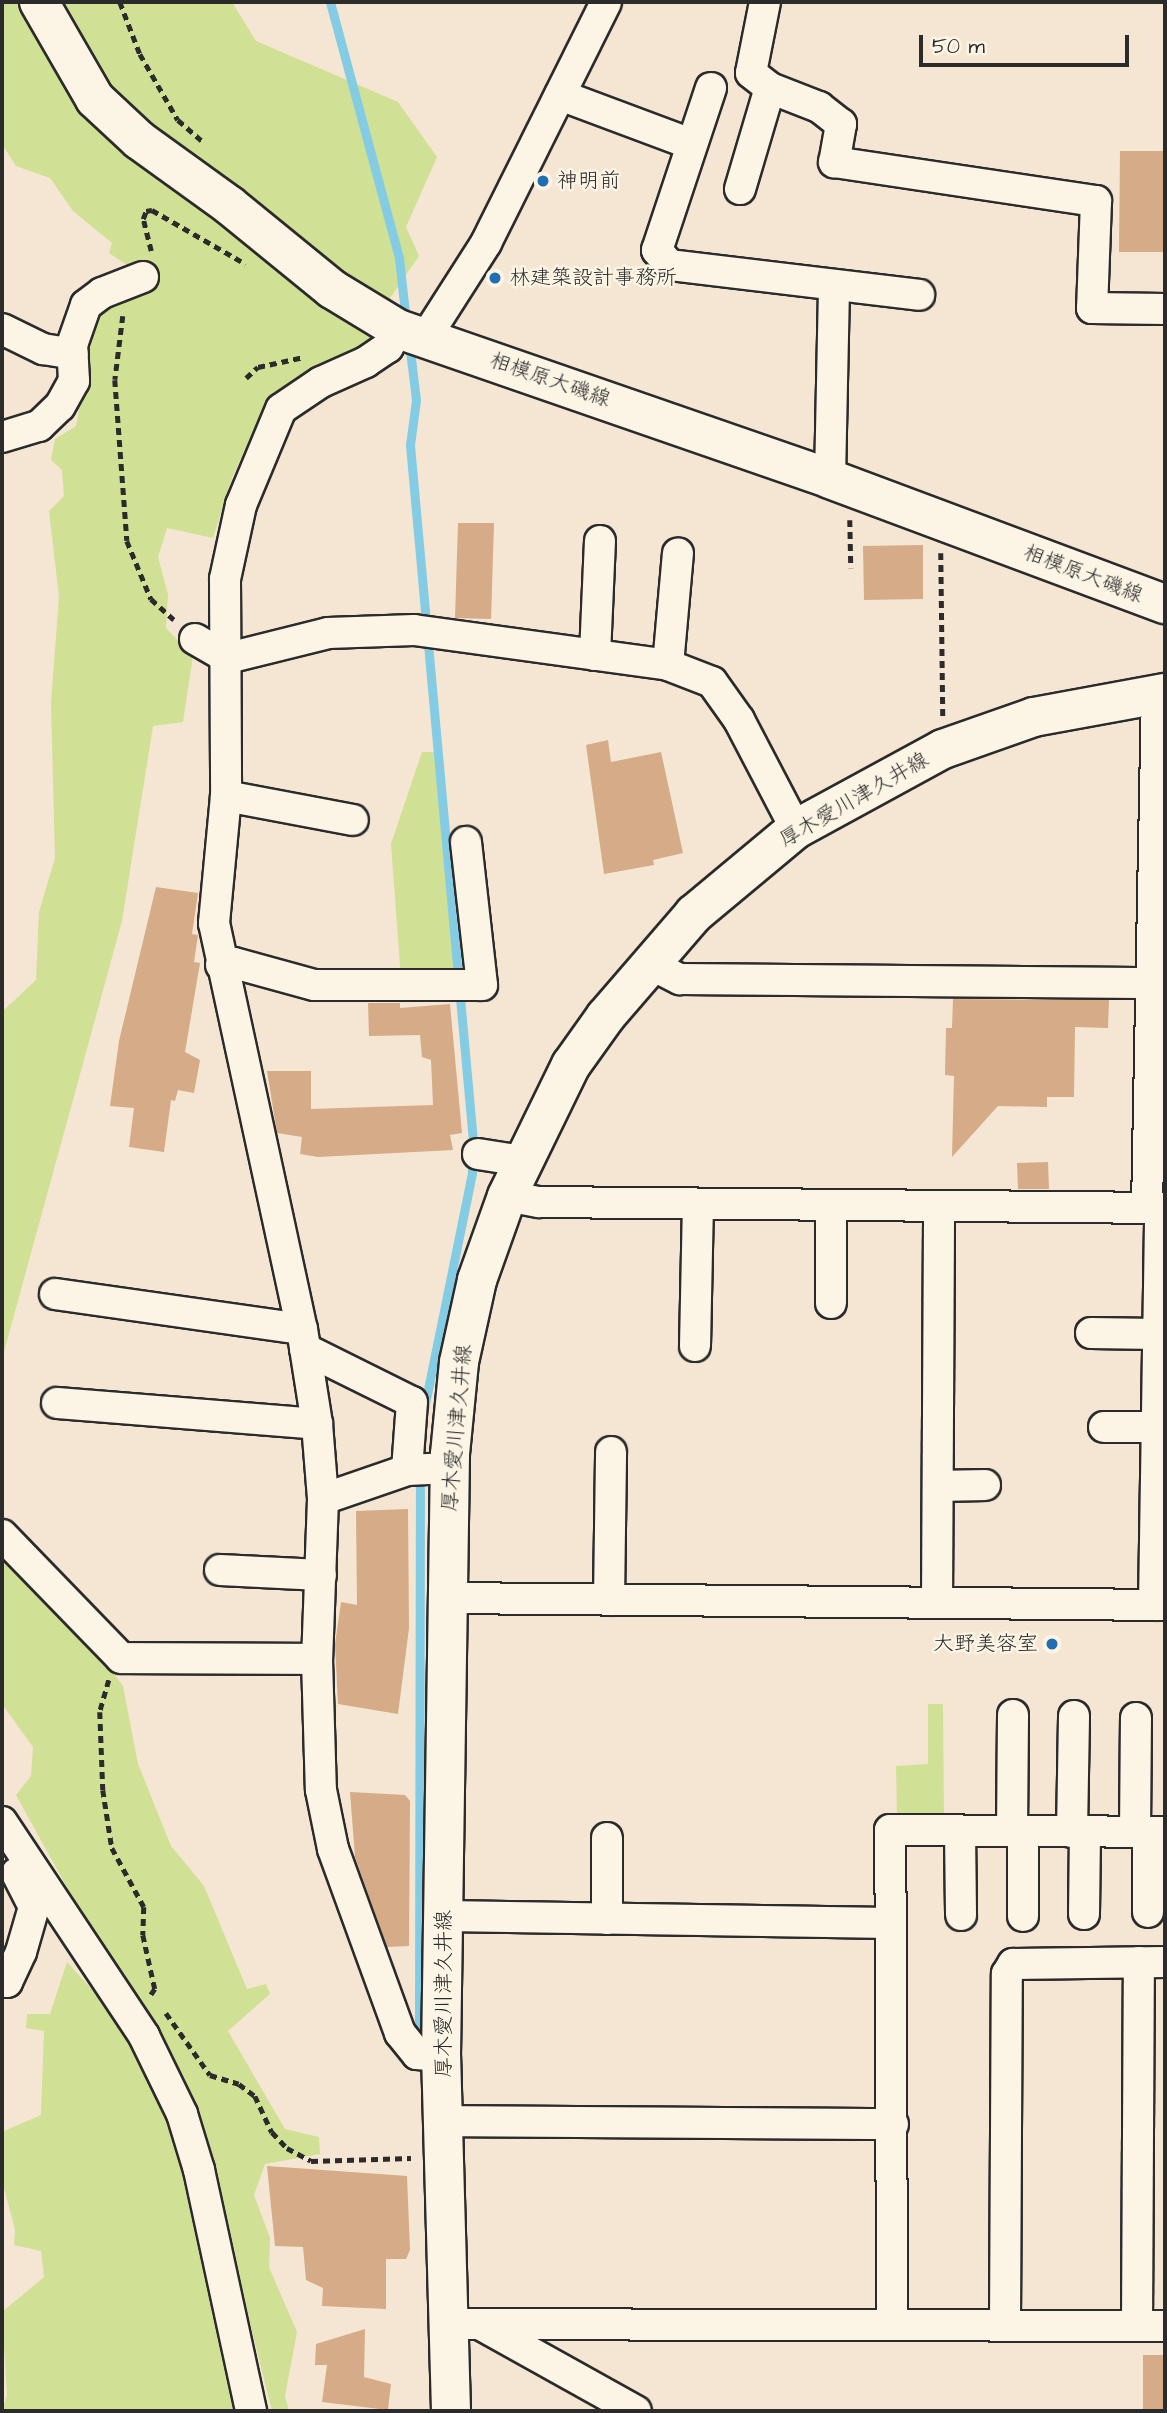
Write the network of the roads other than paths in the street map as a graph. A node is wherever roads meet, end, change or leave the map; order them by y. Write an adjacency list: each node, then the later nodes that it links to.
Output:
1 (39, 2): 14 (main road, 相模原大磯線)
2 (606, 2): 6 (street)
3 (765, 2): 5 (street)
4 (711, 88): 7 (street)
5 (770, 88): 8 (street); 12 (street)
6 (560, 95): 7 (street); 14 (street)
7 (691, 144): 10 (street)
8 (740, 189)
9 (143, 277): 15 (street)
10 (834, 288): 11 (street); 17 (street)
11 (919, 295)
12 (1165, 309)
13 (2, 328): 15 (street)
14 (412, 333): 17 (main road, 相模原大磯線); 23 (street)
15 (73, 354): 16 (street)
16 (2, 437)
17 (840, 483): 20 (main road, 相模原大磯線)
18 (600, 541): 22 (street)
19 (678, 553): 24 (street)
20 (1165, 604)
21 (195, 639): 23 (street)
22 (595, 655): 23 (street); 24 (street)
23 (228, 658): 26 (street)
24 (668, 665): 28 (street)
25 (1161, 693): 28 (main road, 厚木愛川津久井線); 32 (street)
26 (226, 796): 27 (street); 31 (street)
27 (353, 820)
28 (796, 829): 30 (main road, 厚木愛川津久井線)
29 (473, 857): 31 (street)
30 (648, 963): 32 (street); 34 (main road, 厚木愛川津久井線)
31 (221, 965): 44 (street)
32 (1151, 983): 39 (street)
33 (478, 1153): 34 (street)
34 (522, 1161): 35 (main road, 厚木愛川津久井線)
35 (507, 1196): 36 (street); 51 (main road, 厚木愛川津久井線)
36 (698, 1205): 37 (street); 45 (street)
37 (831, 1205): 38 (street); 41 (street)
38 (939, 1207): 39 (street); 53 (street)
39 (1158, 1208): 43 (street)
40 (55, 1294): 44 (street)
41 (831, 1303)
42 (1091, 1333): 43 (street)
43 (1158, 1334): 49 (street)
44 (303, 1339): 47 (street); 51 (street)
45 (695, 1346)
46 (73, 1410): 47 (street)
47 (317, 1424): 54 (street)
48 (1104, 1427): 49 (street)
49 (1157, 1427): 61 (street)
50 (611, 1452): 59 (street)
51 (426, 1469): 54 (street); 58 (main road, 厚木愛川津久井線)
52 (985, 1485): 53 (street)
53 (938, 1486): 60 (street)
54 (323, 1499): 57 (street)
55 (2, 1535): 62 (street)
56 (220, 1570): 57 (street)
57 (321, 1575): 62 (street)
58 (448, 1598): 59 (street); 75 (main road, 厚木愛川津久井線)
59 (609, 1600): 60 (street)
60 (937, 1603): 61 (street)
61 (1160, 1605)
62 (317, 1659): 81 (street)
63 (1013, 1715): 68 (street)
64 (1074, 1716): 69 (street)
65 (1136, 1718): 70 (street)
66 (2, 1822): 80 (street); 89 (street)
67 (960, 1831): 68 (street); 74 (street); 78 (street)
68 (1018, 1831): 69 (street); 76 (street)
69 (1079, 1832): 70 (street); 73 (street)
70 (1150, 1832): 72 (street)
71 (607, 1838): 77 (street)
72 (1149, 1912)
73 (1084, 1914)
74 (961, 1915)
75 (444, 1916): 77 (street); 81 (main road, 厚木愛川津久井線)
76 (1023, 1916)
77 (607, 1919): 78 (street)
78 (891, 1923): 82 (street)
79 (1152, 1962): 84 (street); 86 (street)
80 (2, 1982)
81 (441, 2056): 83 (main road, 厚木愛川津久井線)
82 (893, 2124): 83 (street); 85 (street)
83 (445, 2139): 87 (main road, 厚木愛川津久井線)
84 (1151, 2235): 88 (street)
85 (892, 2321): 86 (street); 87 (street)
86 (1005, 2323): 88 (street)
87 (464, 2324): 90 (main road, 厚木愛川津久井線); 91 (street)
88 (1151, 2325)
89 (251, 2411)
90 (451, 2411)
91 (635, 2411)

